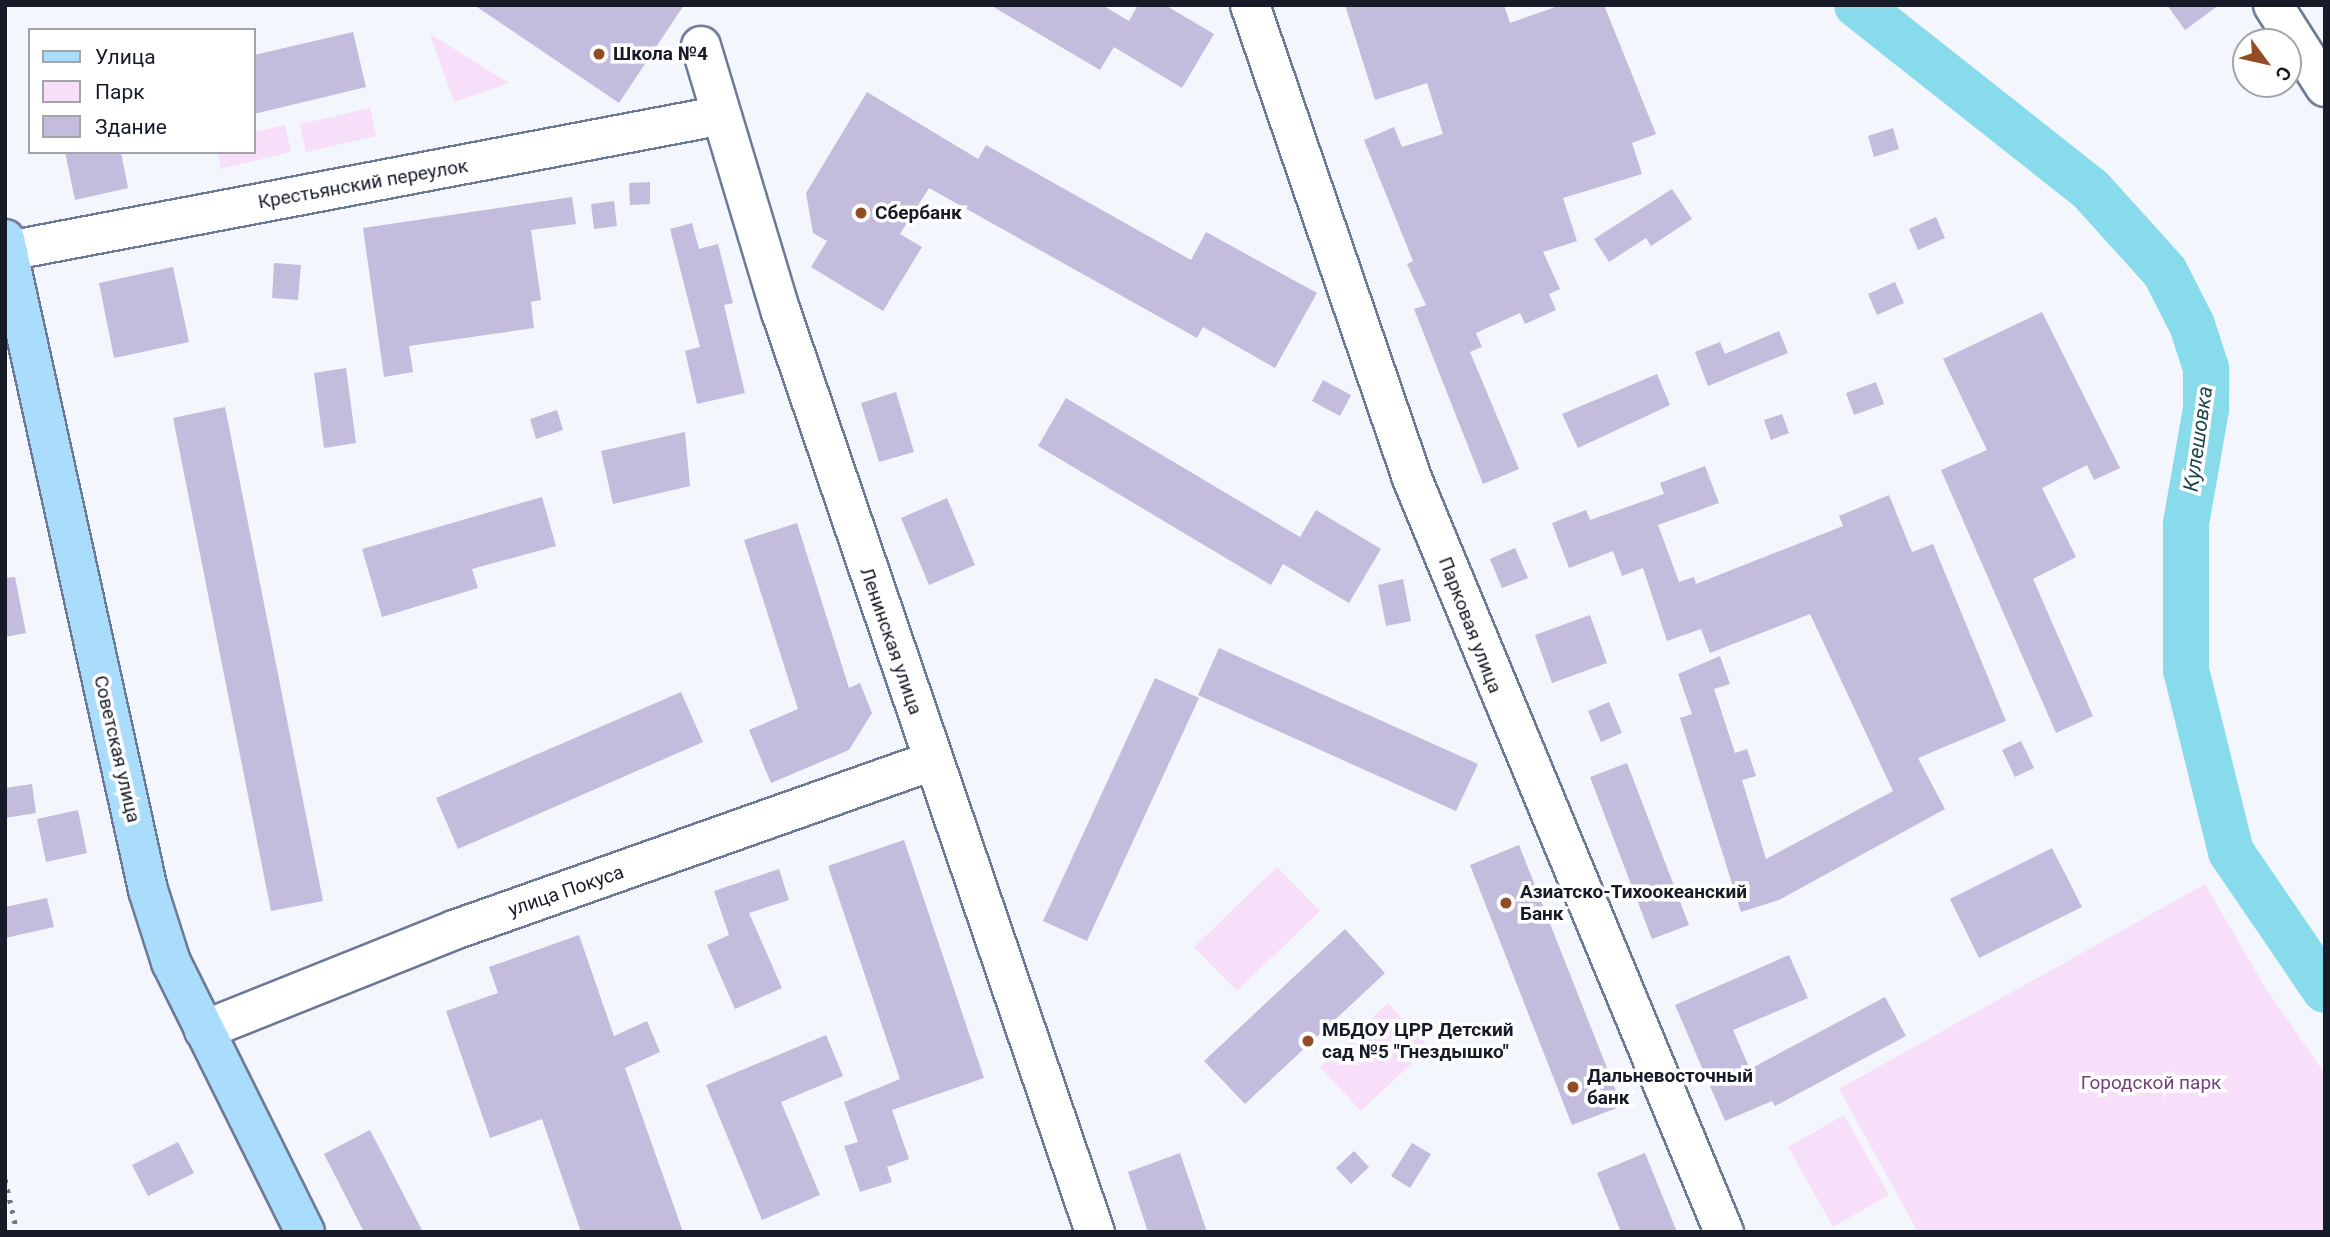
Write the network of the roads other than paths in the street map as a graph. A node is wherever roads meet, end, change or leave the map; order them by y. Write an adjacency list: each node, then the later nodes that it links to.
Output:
1 (1250, 5): 11 (street, Парковая улица)
2 (2273, 5): 4 (street)
3 (701, 46): 5 (street, Ленинская улица)
4 (2325, 87)
5 (718, 116): 6 (street, Крестьянский переулок); 7 (street, Ленинская улица)
6 (6, 245): 8 (main road, Советская улица)
7 (932, 761): 8 (street, улица Покуса); 10 (street, Ленинская улица)
8 (204, 1030): 9 (main road, Советская улица)
9 (305, 1232)
10 (1094, 1232)
11 (1724, 1232)

